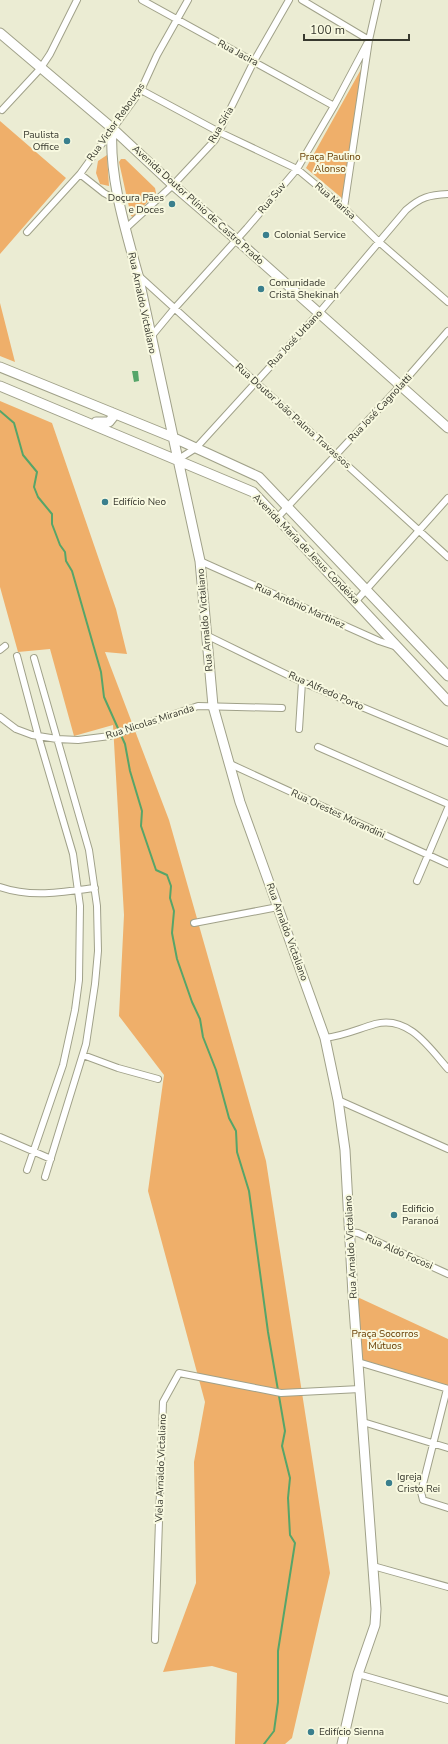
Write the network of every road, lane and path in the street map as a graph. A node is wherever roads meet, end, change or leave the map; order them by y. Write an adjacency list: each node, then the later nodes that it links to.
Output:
1 (77, 0): 11 (street)
2 (142, 0): 7 (street, Rua Jacira)
3 (188, 0): 7 (street, Rua Victor Rebouças)
4 (289, 0): 10 (street, Rua Síria)
5 (302, 0): 9 (street)
6 (378, 0): 9 (street)
7 (177, 20): 10 (street, Rua Jacira); 12 (street, Rua Victor Rebouças)
8 (0, 33): 11 (street, Avenida Doutor Plínio de Castro Prado)
9 (370, 40): 13 (street, Rua Suv); 22 (street)
10 (254, 61): 13 (street, Rua Jacira); 16 (street, Rua Síria)
11 (40, 69): 14 (street); 15 (street, Avenida Doutor Plínio de Castro Prado)
12 (141, 90): 15 (street, Rua Victor Rebouças); 16 (street, Rua Marisa)
13 (334, 106): 17 (street, Rua Suv)
14 (2, 110)
15 (112, 128): 18 (street, Rua Victor Rebouças); 19 (street, Avenida Doutor Plínio de Castro Prado); 21 (street, Rua Arnaldo Victaliano)
16 (219, 132): 17 (street, Rua Marisa); 19 (street, Rua Síria)
17 (297, 168): 22 (street, Rua Marisa); 25 (street, Rua Suv)
18 (80, 174): 21 (street); 24 (street, Rua Victor Rebouças)
19 (173, 185): 23 (street, Rua Síria); 25 (street, Avenida Doutor Plínio de Castro Prado)
20 (448, 194): 26 (street, Rua José Urbano)
21 (120, 202): 23 (street, Rua Arnaldo Victaliano)
22 (344, 208): 26 (street, Rua Marisa)
23 (125, 229): 27 (street, Rua Arnaldo Victaliano)
24 (27, 232)
25 (237, 240): 29 (street, Rua Suv); 30 (street, Avenida Doutor Plínio de Castro Prado)
26 (379, 242): 28 (street, Rua Marisa); 30 (street, Rua José Urbano)
27 (138, 275): 29 (street, Rua Doutor João Palma Travassos); 32 (street, Rua Arnaldo Victaliano)
28 (448, 302)
29 (174, 309): 32 (street, Rua Suv); 34 (street, Rua Doutor João Palma Travassos)
30 (319, 313): 34 (street, Rua José Urbano); 36 (street, Avenida Doutor Plínio de Castro Prado)
31 (448, 331): 36 (street, Rua José Cagnolatti)
32 (150, 338): 42 (street, Rua Arnaldo Victaliano)
33 (0, 367): 37 (street, Avenida Maria de Jesus Condeixa)
34 (255, 382): 43 (street, Rua José Urbano); 44 (street, Rua Doutor João Palma Travassos)
35 (0, 386): 38 (street, Avenida Maria de Jesus Condeixa)
36 (400, 386): 41 (street, Avenida Doutor Plínio de Castro Prado); 44 (street, Rua José Cagnolatti)
37 (49, 388): 38 (street); 39 (street, Avenida Maria de Jesus Condeixa)
38 (42, 402): 40 (street, Avenida Maria de Jesus Condeixa)
39 (111, 412): 40 (street); 42 (street, Avenida Maria de Jesus Condeixa)
40 (93, 424): 45 (street, Avenida Maria de Jesus Condeixa)
41 (448, 428)
42 (172, 437): 43 (street, Avenida Maria de Jesus Condeixa); 45 (street, Rua Arnaldo Victaliano)
43 (196, 448): 45 (street, Rua José Urbano); 47 (street, Avenida Maria de Jesus Condeixa)
44 (336, 455): 47 (street, Rua José Cagnolatti); 49 (street, Rua Doutor João Palma Travassos)
45 (177, 460): 48 (street, Avenida Maria de Jesus Condeixa); 51 (street, Rua Arnaldo Victaliano)
46 (448, 498): 49 (street)
47 (289, 507): 48 (street, Rua José Cagnolatti); 52 (street, Avenida Maria de Jesus Condeixa)
48 (277, 518): 53 (street, Avenida Maria de Jesus Condeixa)
49 (417, 530): 50 (street, Rua Doutor João Palma Travassos); 52 (street)
50 (448, 557)
51 (200, 561): 54 (street, Rua Arnaldo Victaliano); 55 (street, Rua Antônio Martinez)
52 (366, 590): 53 (street); 58 (street, Avenida Maria de Jesus Condeixa)
53 (356, 601): 55 (street, Avenida Maria de Jesus Condeixa)
54 (206, 635): 59 (street, Rua Alfredo Porto); 61 (street, Rua Arnaldo Victaliano)
55 (400, 648): 60 (street, Avenida Maria de Jesus Condeixa)
56 (17, 656): 65 (street)
57 (34, 658): 66 (street)
58 (448, 676)
59 (302, 682): 64 (street); 67 (street, Rua Alfredo Porto)
60 (448, 701)
61 (213, 706): 62 (street, Rua Nicolas Miranda); 66 (street, Rua Nicolas Miranda); 69 (street, Rua Arnaldo Victaliano)
62 (282, 708)
63 (0, 717): 65 (street, Rua Nicolas Miranda)
64 (299, 729)
65 (38, 735): 66 (street, Rua Nicolas Miranda); 77 (street)
66 (57, 739): 76 (street)
67 (448, 743)
68 (318, 747): 70 (street)
69 (228, 763): 72 (street, Rua Orestes Morandini); 78 (street, Rua Arnaldo Victaliano)
70 (448, 804)
71 (448, 808): 72 (street)
72 (428, 856): 73 (street, Rua Orestes Morandini); 74 (street)
73 (448, 864)
74 (417, 881)
75 (0, 887): 77 (street)
76 (95, 888): 77 (street); 81 (street)
77 (78, 890): 87 (street)
78 (278, 907): 79 (street); 80 (street, Rua Arnaldo Victaliano)
79 (194, 923)
80 (325, 1038): 82 (street); 84 (street, Rua Arnaldo Victaliano)
81 (83, 1055): 83 (street); 88 (street)
82 (448, 1069)
83 (158, 1079)
84 (338, 1100): 86 (street); 91 (street, Rua Arnaldo Victaliano)
85 (0, 1137): 87 (street)
86 (448, 1149)
87 (33, 1152): 88 (street); 89 (street)
88 (50, 1159): 90 (street)
89 (27, 1170)
90 (45, 1177)
91 (350, 1232): 92 (street, Rua Aldo Focosi); 93 (street, Rua Arnaldo Victaliano)
92 (448, 1274)
93 (358, 1362): 94 (street, Rua Arnaldo Victaliano); 95 (street)
94 (360, 1389): 96 (street, Rua Arnaldo Victaliano); 102 (street, Viela Arnaldo Victaliano)
95 (448, 1389): 97 (street)
96 (363, 1422): 97 (street); 100 (street, Rua Arnaldo Victaliano)
97 (433, 1444): 98 (street); 99 (street)
98 (448, 1448)
99 (448, 1508)
100 (373, 1566): 101 (street); 103 (street, Rua Arnaldo Victaliano)
101 (448, 1587)
102 (155, 1640)
103 (358, 1674): 104 (street); 105 (street, Rua Arnaldo Victaliano)
104 (448, 1700)
105 (342, 1744)

